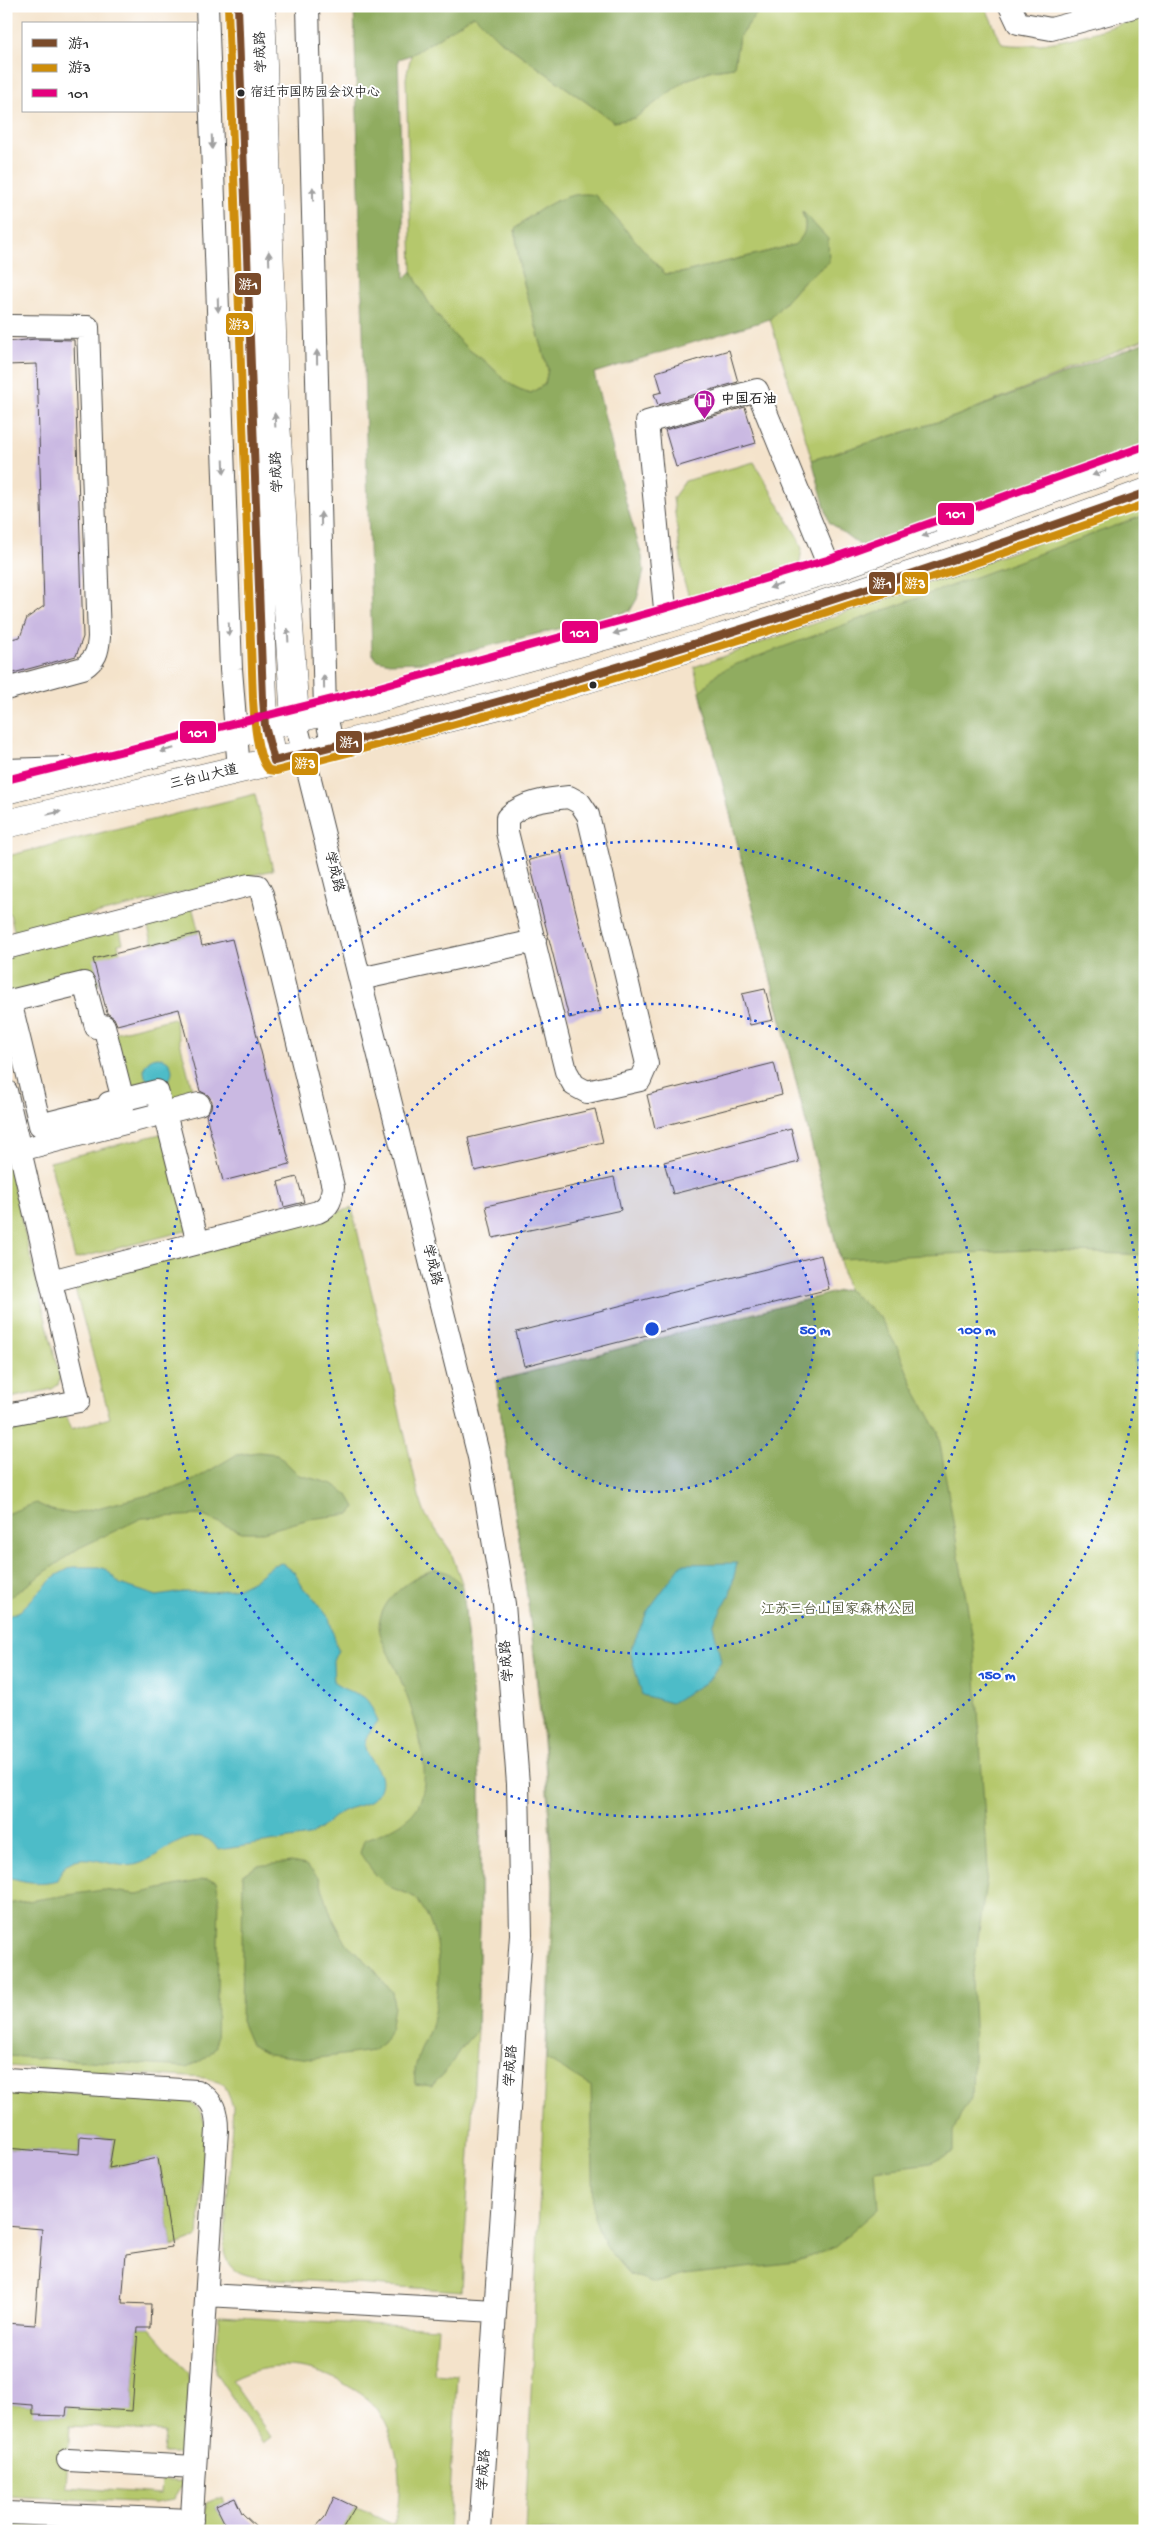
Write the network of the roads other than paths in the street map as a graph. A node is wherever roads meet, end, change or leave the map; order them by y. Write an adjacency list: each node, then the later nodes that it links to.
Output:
1 (207, 6): 16 (street, one-way to 16)
2 (238, 6): 15 (main road, 学成路)
3 (261, 6): 14 (main road, 学成路, one-way to 3)
4 (308, 6): 13 (street, one-way to 4)
5 (1010, 6): 6 (street)
6 (1137, 6)
7 (11, 326): 12 (street)
8 (1145, 456): 10 (main road, one-way to 10)
9 (1145, 492): 17 (main road, 三台山大道)
10 (830, 569): 11 (main road, one-way to 11); 11 (street)
11 (666, 619): 13 (main road, one-way to 13)
12 (6, 689)
13 (325, 711): 14 (main road); 17 (street)
14 (295, 718): 15 (main road); 18 (street, 学成路)
15 (266, 726): 16 (main road); 19 (main road, 学成路)
16 (236, 733): 20 (main road, one-way to 20); 22 (street)
17 (333, 747): 18 (main road, 三台山大道)
18 (304, 754): 19 (main road, 三台山大道); 27 (street, 学成路)
19 (274, 761): 22 (main road, 三台山大道)
20 (94, 768): 21 (street); 23 (main road)
21 (6, 770)
22 (239, 770): 24 (main road, 三台山大道, one-way to 22)
23 (6, 790)
24 (6, 824)
25 (534, 941): 25 (street); 27 (street)
26 (6, 948): 34 (street)
27 (360, 979): 39 (street, 学成路)
28 (6, 1091): 33 (street)
29 (123, 1100): 31 (street); 32 (street); 32 (street)
30 (199, 1104): 31 (street)
31 (164, 1113): 32 (street); 34 (street)
32 (63, 1138): 33 (street)
33 (20, 1150): 35 (street)
34 (198, 1243): 35 (street)
35 (51, 1281): 36 (street)
36 (6, 1415)
37 (6, 2079): 38 (street)
38 (206, 2295): 39 (street); 41 (street)
39 (495, 2311): 44 (street, 学成路)
40 (68, 2460): 41 (street)
41 (195, 2467): 43 (street)
42 (6, 2513): 43 (street)
43 (192, 2525)
44 (480, 2531)

